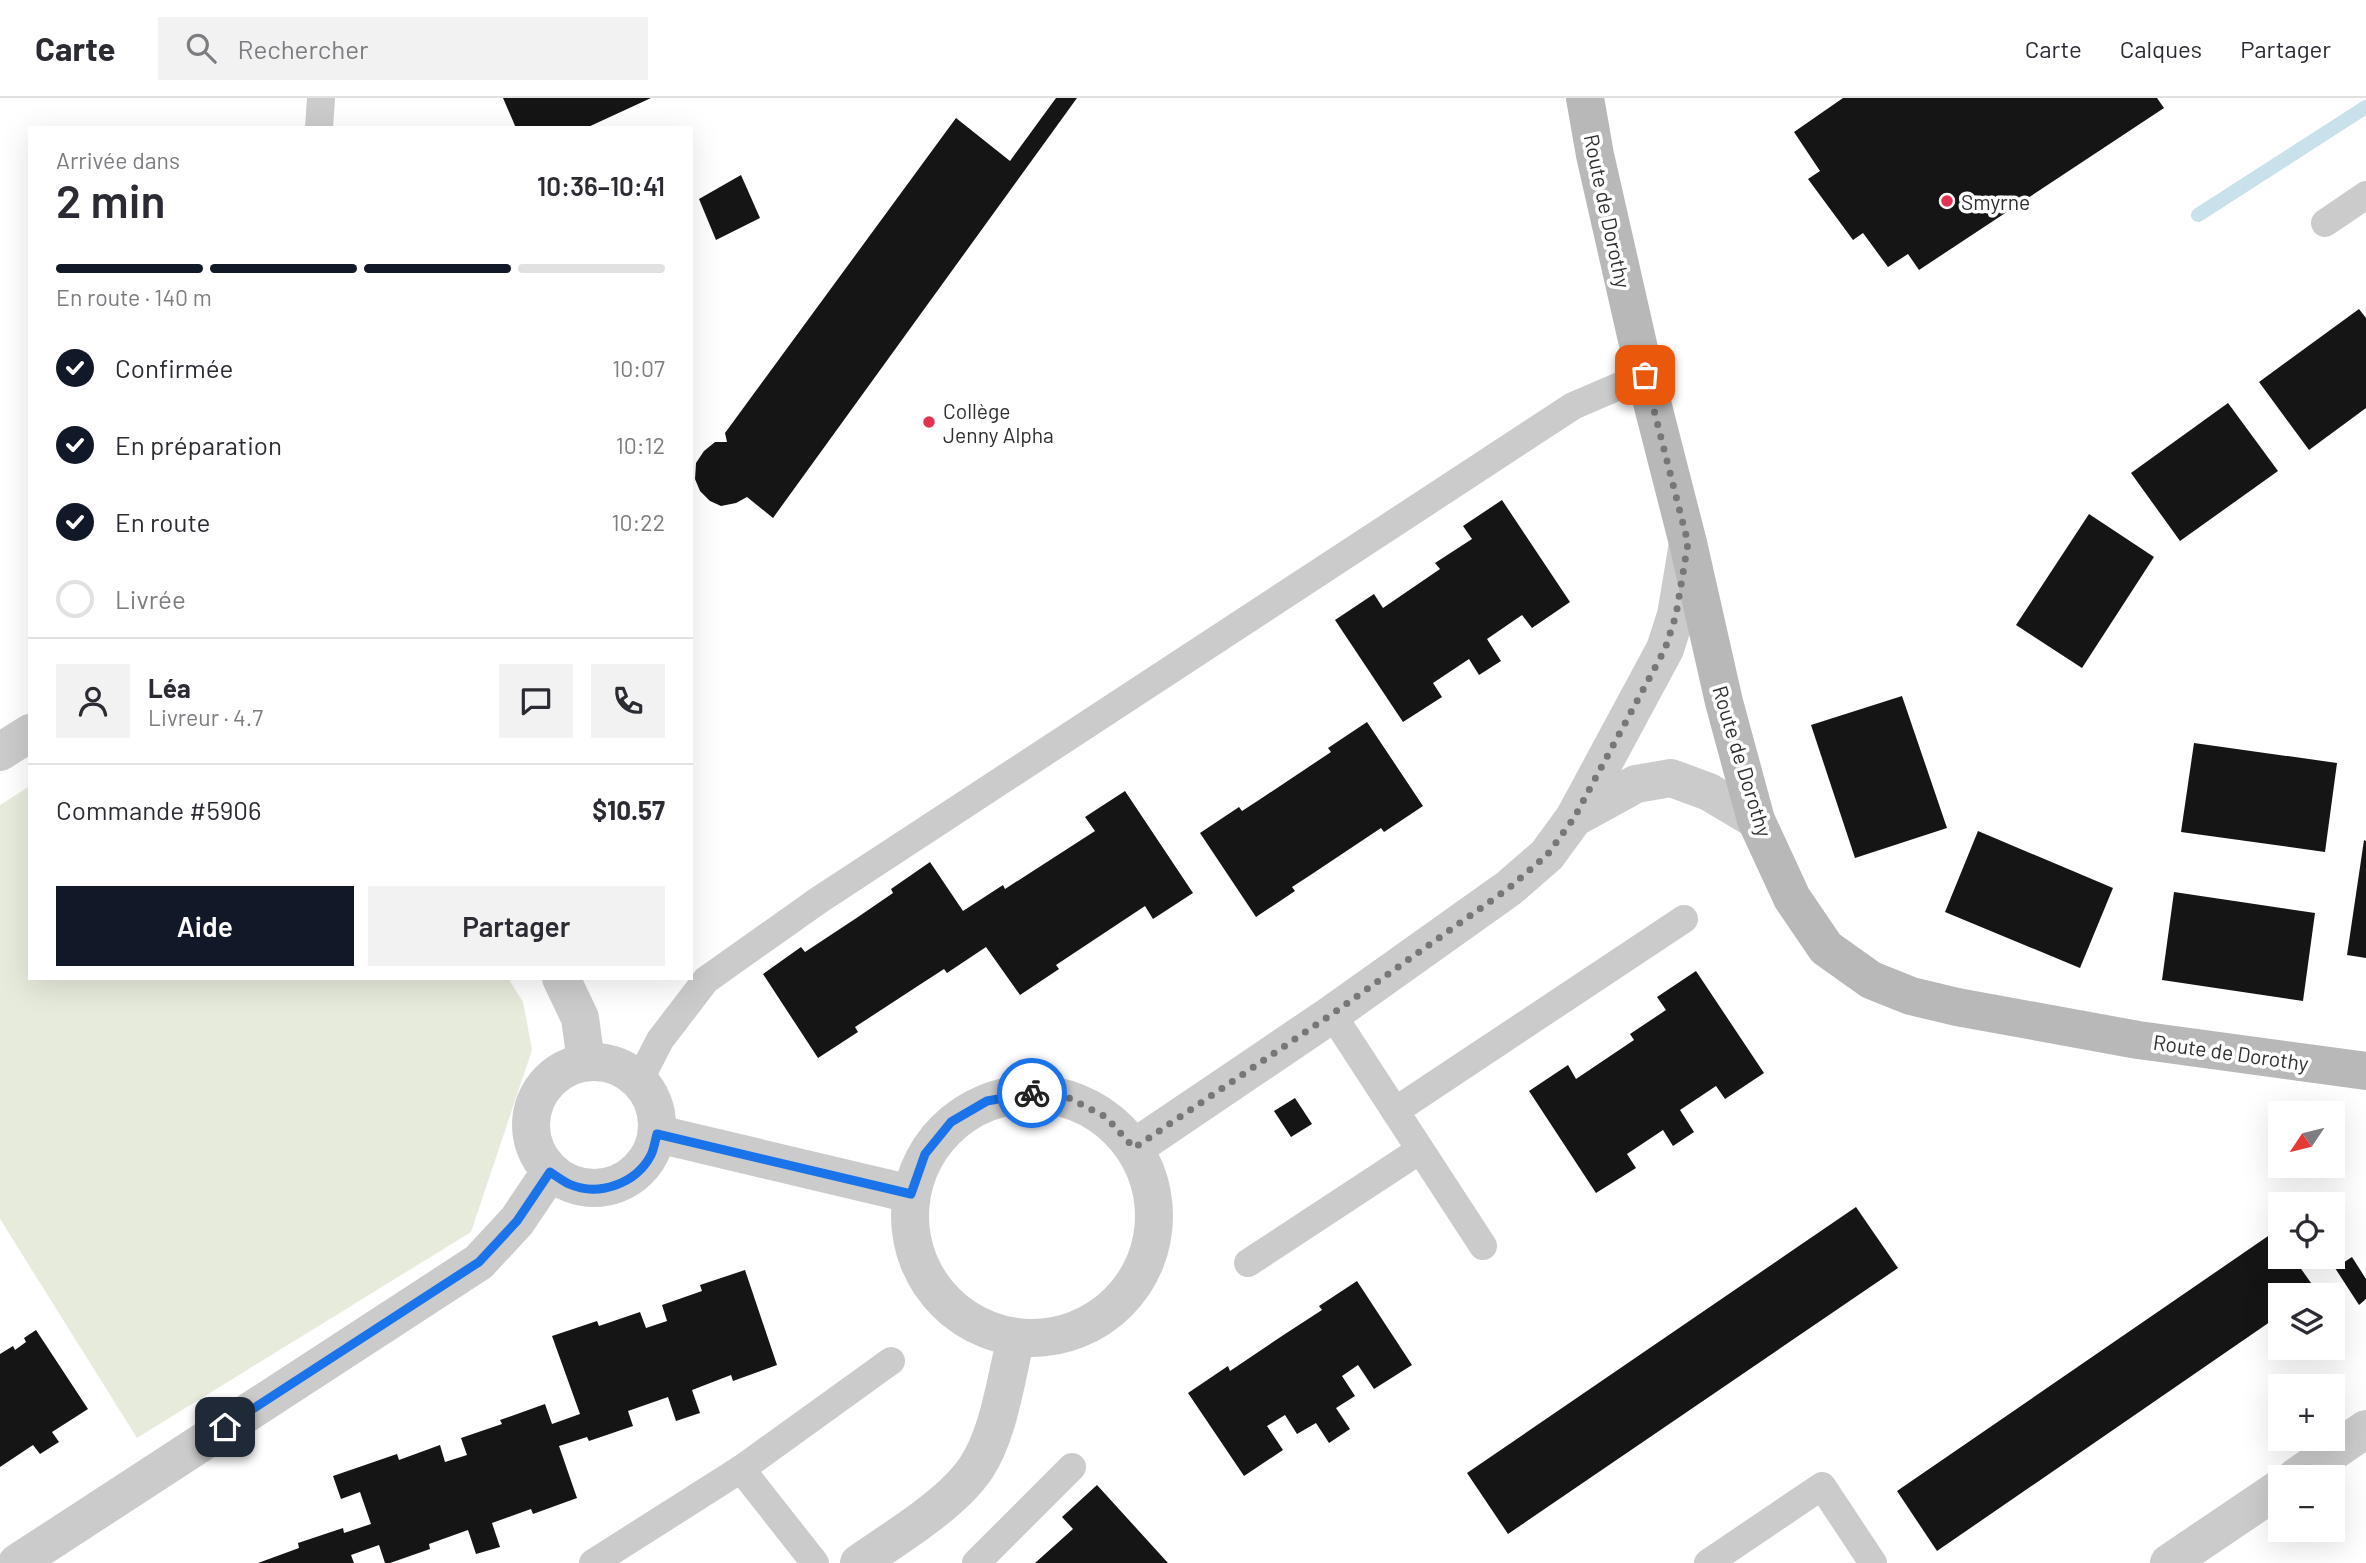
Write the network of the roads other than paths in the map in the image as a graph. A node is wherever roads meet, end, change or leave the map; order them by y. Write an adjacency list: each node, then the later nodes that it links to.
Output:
1 (321, 98): 3 (lane)
2 (1585, 98): 6 (main road, Route de Dorothy)
3 (319, 126)
4 (2366, 195): 5 (lane)
5 (2325, 223)
6 (1645, 375): 7 (main road, Route de Dorothy); 17 (lane)
7 (1688, 543): 10 (street); 11 (main road, Route de Dorothy)
8 (28, 734): 9 (street)
9 (0, 752)
10 (1574, 818): 11 (street); 14 (street)
11 (1756, 820): 16 (main road, Route de Dorothy)
12 (1684, 919): 18 (lane)
13 (562, 980): 15 (street)
14 (1332, 1014): 18 (lane); 20 (street)
15 (586, 1062): 17 (street); 22 (street)
16 (2366, 1071)
17 (639, 1081): 19 (street)
18 (1395, 1111): 21 (lane)
19 (657, 1134): 22 (street); 23 (street)
20 (1134, 1148): 23 (street); 26 (street)
21 (1420, 1150): 24 (lane); 25 (lane)
22 (550, 1172): 33 (street)
23 (911, 1194): 26 (street)
24 (1483, 1246)
25 (1248, 1264)
26 (1016, 1338): 36 (street)
27 (891, 1361): 31 (lane)
28 (2366, 1429): 29 (street)
29 (2314, 1465)
30 (1072, 1467): 37 (lane)
31 (741, 1469): 34 (lane); 35 (lane)
32 (2268, 1496): 40 (street)
33 (17, 1563)
34 (593, 1563)
35 (815, 1563)
36 (859, 1563)
37 (976, 1563)
38 (1708, 1563): 39 (lane)
39 (1872, 1563)
40 (2169, 1563)

